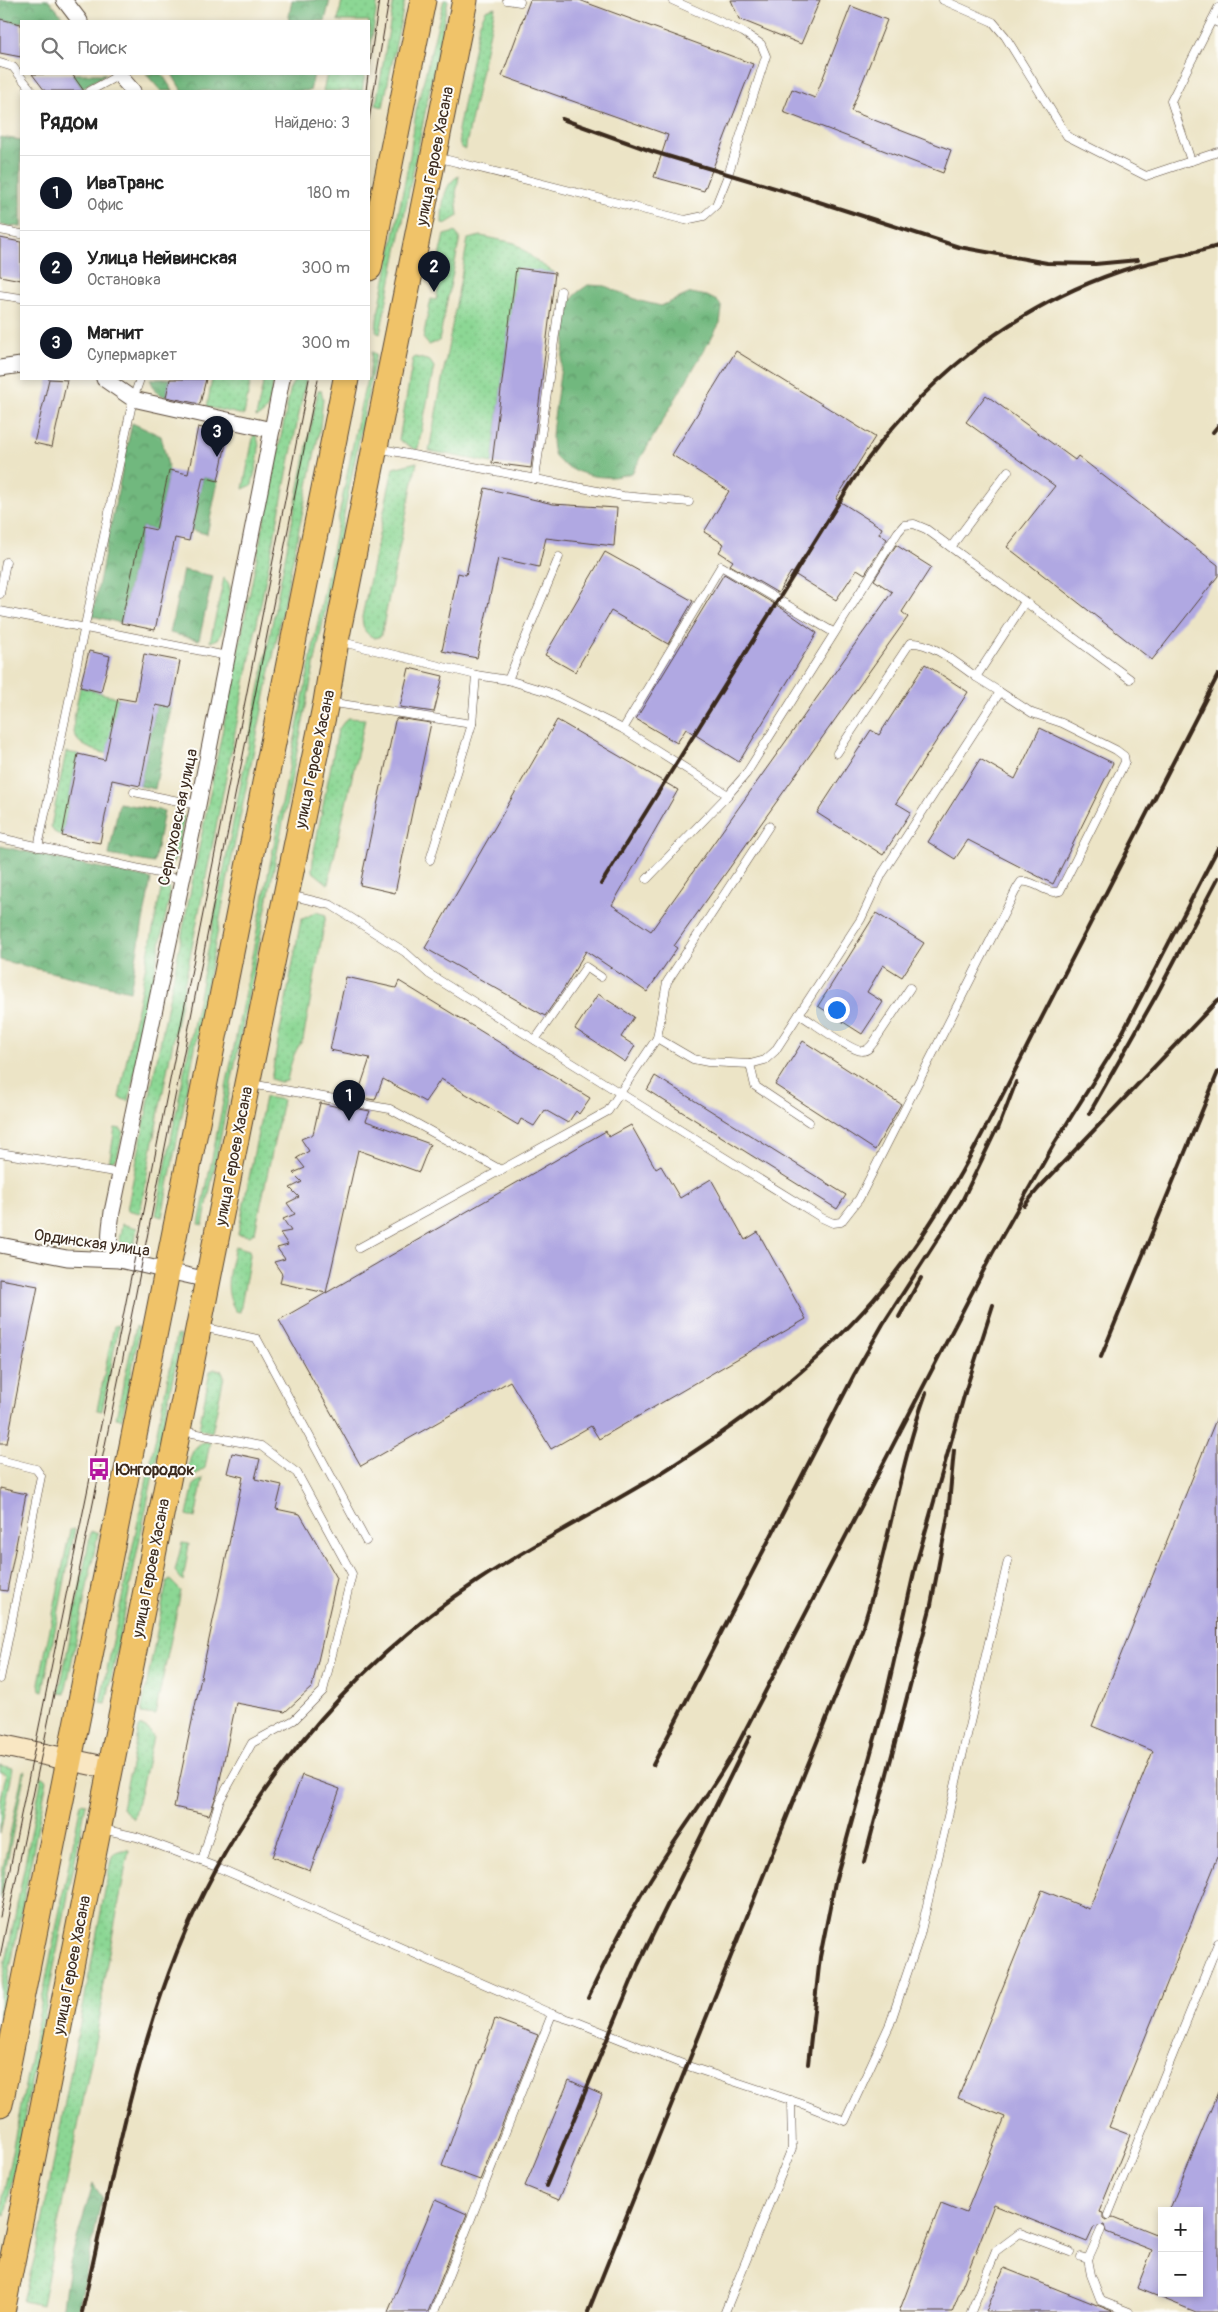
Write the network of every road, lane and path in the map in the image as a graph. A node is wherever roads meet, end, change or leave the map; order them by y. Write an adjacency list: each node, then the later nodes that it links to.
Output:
1 (64, 0): 9 (street)
2 (423, 0): 22 (main road)
3 (465, 0): 18 (main road, улица Героев Хасана)
4 (507, 0): 7 (lane)
5 (672, 0): 18 (lane)
6 (943, 0): 19 (lane)
7 (520, 2)
8 (1218, 8): 10 (lane)
9 (79, 20)
10 (1215, 21): 19 (lane)
11 (0, 63): 14 (lane)
12 (116, 75): 15 (lane)
13 (119, 75): 16 (street)
14 (31, 90)
15 (92, 90)
16 (132, 90)
17 (1218, 152): 19 (lane)
18 (434, 157): 34 (main road, улица Героев Хасана)
19 (1191, 161)
20 (0, 230): 21 (lane)
21 (20, 234)
22 (370, 263)
23 (561, 291): 36 (lane)
24 (0, 294): 25 (lane)
25 (20, 298)
26 (20, 365): 27 (street)
27 (0, 368)
28 (105, 380): 32 (street)
29 (140, 380): 32 (lane)
30 (282, 380): 33 (street, Серпуховская улица)
31 (343, 380): 82 (main road)
32 (133, 399): 33 (street); 44 (lane)
33 (272, 430): 47 (street, Серпуховская улица)
34 (375, 448): 36 (lane); 46 (main road, улица Героев Хасана)
35 (1008, 471): 38 (lane)
36 (535, 479): 37 (lane)
37 (689, 502)
38 (951, 547): 42 (lane); 45 (lane)
39 (559, 556): 51 (lane)
40 (6, 562): 41 (lane)
41 (0, 594)
42 (1025, 602): 49 (lane); 50 (lane)
43 (0, 611): 44 (lane)
44 (83, 627): 47 (lane); 62 (lane)
45 (833, 632): 55 (lane); 58 (lane)
46 (336, 641): 48 (lane); 53 (main road, улица Героев Хасана)
47 (227, 656): 59 (street, Серпуховская улица)
48 (476, 675): 51 (lane); 54 (lane)
49 (976, 677): 52 (lane); 56 (lane)
50 (1130, 679)
51 (508, 680): 55 (lane)
52 (1000, 692): 69 (lane); 74 (lane)
53 (326, 702): 54 (lane); 66 (main road, улица Героев Хасана)
54 (472, 724): 63 (lane)
55 (623, 729): 58 (lane)
56 (837, 753)
57 (134, 792): 59 (lane)
58 (728, 795): 64 (lane)
59 (198, 805): 65 (street, Серпуховская улица)
60 (769, 826): 70 (lane)
61 (0, 838): 62 (lane)
62 (38, 846): 65 (lane)
63 (430, 860)
64 (647, 879)
65 (182, 881): 78 (street, Серпуховская улица)
66 (285, 894): 71 (lane); 73 (main road, улица Героев Хасана)
67 (601, 976): 71 (lane)
68 (910, 988): 69 (lane)
69 (799, 1014): 72 (lane)
70 (656, 1038): 72 (lane); 74 (lane)
71 (535, 1040): 74 (lane)
72 (750, 1064): 75 (lane)
73 (247, 1084): 77 (lane); 83 (main road, улица Героев Хасана)
74 (620, 1093): 77 (lane)
75 (809, 1122)
76 (0, 1153): 78 (lane)
77 (501, 1170): 80 (lane)
78 (120, 1173): 81 (street, Серпуховская улица)
79 (0, 1245): 81 (street, Ординская улица)
80 (359, 1248)
81 (119, 1260): 82 (street, Ординская улица)
82 (168, 1271): 83 (street, Ординская улица); 91 (main road)
83 (208, 1280): 84 (main road, улица Героев Хасана)
84 (199, 1326): 85 (main road, улица Героев Хасана); 87 (lane)
85 (177, 1430): 92 (main road, улица Героев Хасана); 94 (lane)
86 (0, 1460): 89 (lane)
87 (366, 1541)
88 (1008, 1561): 97 (lane)
89 (0, 1679)
90 (0, 1745): 91 (street)
91 (71, 1760): 92 (street); 98 (main road)
92 (110, 1768): 93 (main road, улица Героев Хасана)
93 (98, 1828): 94 (lane); 102 (main road, улица Героев Хасана)
94 (202, 1861): 96 (lane)
95 (1218, 1943): 99 (lane)
96 (552, 2014): 97 (lane); 104 (lane)
97 (792, 2100): 105 (lane)
98 (0, 2104)
99 (1108, 2215)
100 (1102, 2230): 107 (lane)
101 (1070, 2252): 106 (lane)
102 (7, 2254): 103 (main road, улица Героев Хасана)
103 (2, 2312)
104 (434, 2312)
105 (725, 2312)
106 (971, 2312)
107 (1129, 2312)

